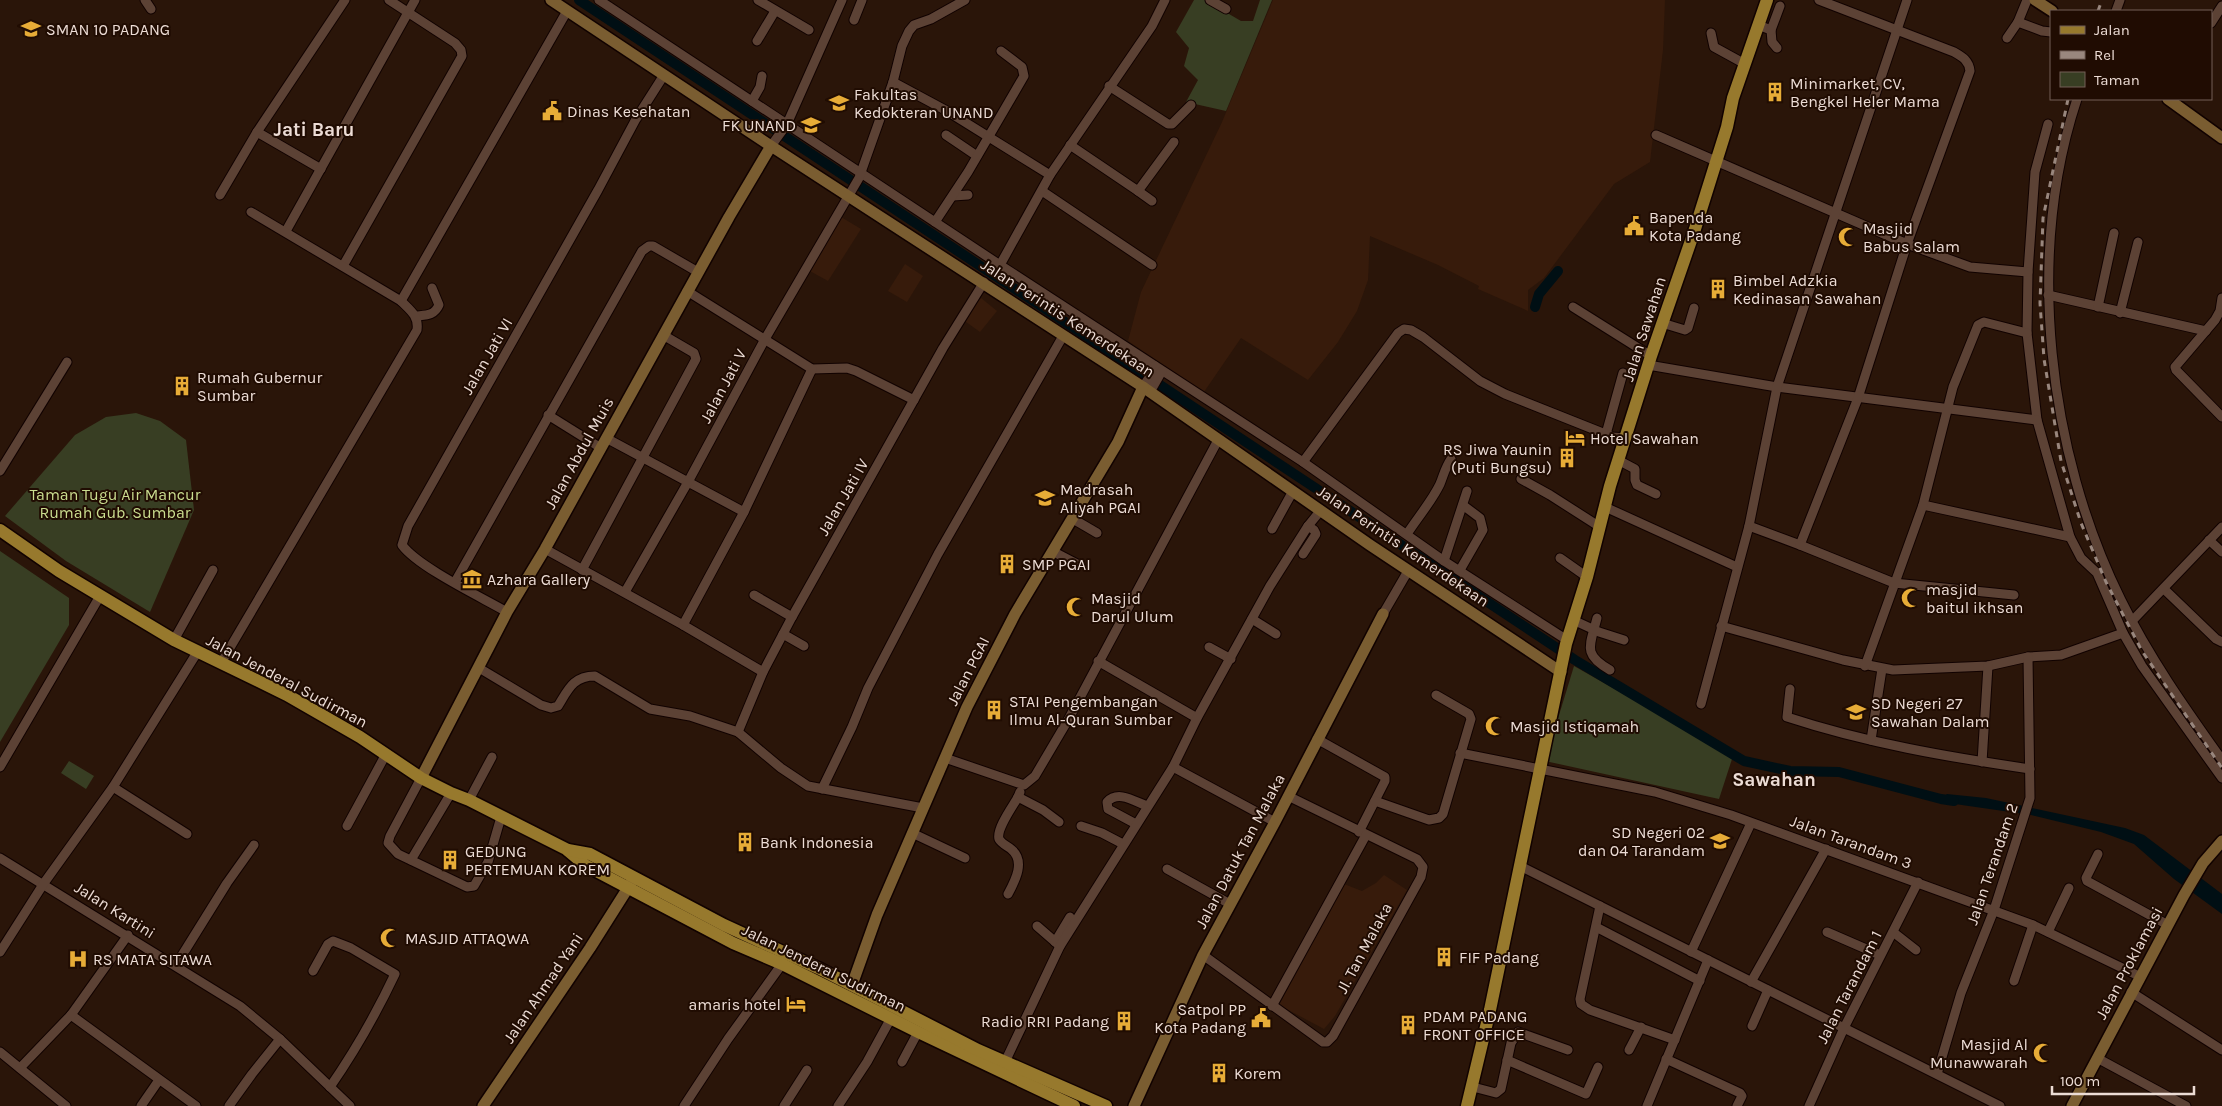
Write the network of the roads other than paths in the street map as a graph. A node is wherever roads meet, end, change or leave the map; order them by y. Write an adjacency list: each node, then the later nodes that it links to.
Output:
1 (145, 0): 20 (street)
2 (345, 0): 50 (street)
3 (389, 0): 25 (street)
4 (416, 0): 25 (street)
5 (551, 0): 23 (street, Jalan Perintis Kemerdekaan)
6 (599, 0): 46 (street)
7 (758, 0): 24 (street)
8 (842, 0): 49 (street)
9 (862, 0): 26 (street)
10 (966, 0): 42 (street, Jalan Jati V)
11 (1165, 0): 43 (street)
12 (1210, 0): 21 (street)
13 (1767, 0): 29 (main road, Jalan Sawahan)
14 (1819, 0): 32 (street)
15 (1907, 0): 32 (street)
16 (2027, 0): 28 (street)
17 (2034, 0): 22 (street)
18 (1780, 6): 31 (street)
19 (2222, 6): 27 (street)
20 (150, 9)
21 (1226, 9)
22 (2050, 10)
23 (567, 11): 40 (street, Jalan Perintis Kemerdekaan); 87 (street)
24 (775, 11): 30 (street); 36 (street)
25 (408, 12): 60 (street); 79 (street)
26 (854, 20)
27 (2212, 21)
28 (2018, 22): 33 (street); 35 (street)
29 (1758, 25): 31 (street); 39 (main road, Jalan Sawahan)
30 (809, 30)
31 (1771, 30): 37 (street)
32 (1896, 30): 71 (street); 76 (street)
33 (2050, 32)
34 (1711, 33): 39 (street)
35 (2007, 38)
36 (757, 41)
37 (1776, 48)
38 (1001, 51): 53 (street)
39 (1745, 64): 59 (main road, Jalan Sawahan)
40 (664, 75): 56 (street, Jalan Perintis Kemerdekaan); 157 (street, Jalan Jati VI)
41 (762, 76): 46 (street)
42 (894, 82): 53 (street); 62 (street, Jalan Jati V)
43 (1109, 86): 47 (street); 57 (street)
44 (2077, 100): 85 (street)
45 (2169, 100): 54 (street)
46 (752, 101): 49 (street)
47 (1191, 105)
48 (2048, 124): 81 (street)
49 (786, 126): 56 (street); 62 (street)
50 (258, 132): 60 (street); 66 (street)
51 (946, 135): 58 (street)
52 (1656, 135): 59 (street)
53 (987, 136): 58 (street); 61 (street)
54 (2222, 138)
55 (1174, 142): 65 (street)
56 (774, 143): 63 (street, Jalan Perintis Kemerdekaan); 80 (street, Jalan Abdul Muis)
57 (1070, 145): 61 (street); 65 (street)
58 (977, 156): 68 (street)
59 (1715, 159): 71 (street); 94 (main road, Jalan Sawahan)
60 (321, 169): 73 (street)
61 (1050, 175): 64 (street)
62 (860, 176): 63 (street, Jalan Jati V); 72 (street)
63 (850, 191): 82 (street, Jalan Perintis Kemerdekaan); 99 (street, Jalan Jati V)
64 (1042, 191): 77 (street); 78 (street)
65 (1138, 191): 69 (street)
66 (220, 195)
67 (968, 195): 68 (street)
68 (953, 196): 72 (street)
69 (1152, 201)
70 (251, 212): 73 (street)
71 (1835, 212): 76 (street); 106 (street)
72 (935, 222): 77 (street)
73 (286, 232): 79 (street)
74 (2114, 233): 89 (street)
75 (2138, 242): 91 (street)
76 (1907, 244): 81 (street); 107 (street)
77 (1000, 265): 103 (street)
78 (1152, 265)
79 (343, 266): 87 (street)
80 (698, 272): 84 (street, Jalan Abdul Muis); 110 (street)
81 (2028, 272): 96 (street)
82 (984, 282): 98 (street, Jalan Perintis Kemerdekaan); 108 (street, Jalan Jati IV)
83 (432, 288): 93 (street)
84 (688, 291): 97 (street, Jalan Abdul Muis); 99 (street)
85 (2048, 295): 89 (street); 170 (street)
86 (2222, 298): 92 (street)
87 (401, 301): 93 (street)
88 (1573, 307): 100 (street)
89 (2098, 307): 91 (street)
90 (1694, 308): 94 (street)
91 (2120, 312): 95 (street)
92 (2221, 312): 95 (street)
93 (416, 316): 187 (street)
94 (1662, 323): 100 (main road, Jalan Sawahan)
95 (2206, 331): 111 (street)
96 (2027, 333): 109 (street); 112 (street)
97 (663, 335): 116 (street, Jalan Abdul Muis); 117 (street)
98 (1063, 336): 105 (street, Jalan Perintis Kemerdekaan); 216 (street)
99 (765, 339): 102 (street); 123 (street, Jalan Jati V)
100 (1649, 360): 106 (street); 114 (main road, Jalan Sawahan)
101 (67, 362): 121 (street)
102 (812, 369): 108 (street); 131 (street)
103 (1157, 372): 105 (street); 120 (street)
104 (1623, 373): 113 (street)
105 (1148, 387): 115 (street, Jalan Perintis Kemerdekaan); 132 (street, Jalan PGAI)
106 (1777, 387): 107 (street); 134 (street)
107 (1858, 398): 109 (street); 143 (street)
108 (914, 400): 166 (street, Jalan Jati IV)
109 (1947, 408): 112 (street); 127 (street)
110 (548, 416): 116 (street); 157 (street)
111 (2222, 417)
112 (2037, 420): 141 (street)
113 (1606, 434): 114 (street); 120 (street)
114 (1626, 438): 119 (main road, Jalan Sawahan)
115 (1218, 440): 124 (street, Jalan Perintis Kemerdekaan); 186 (street)
116 (603, 443): 117 (street); 144 (street, Jalan Abdul Muis)
117 (643, 457): 123 (street); 153 (street)
118 (1451, 459): 140 (street)
119 (1618, 460): 126 (street); 129 (main road, Jalan Sawahan)
120 (1303, 462): 140 (street)
121 (0, 470)
122 (1521, 479): 135 (street)
123 (688, 482): 131 (street); 160 (street, Jalan Jati V)
124 (1293, 491): 130 (street, Jalan Perintis Kemerdekaan); 137 (street)
125 (1467, 491): 128 (street)
126 (1656, 494)
127 (1923, 505): 141 (street); 158 (street)
128 (1464, 506): 149 (street); 154 (street)
129 (1605, 507): 135 (main road, Jalan Sawahan); 151 (street)
130 (1322, 510): 133 (street); 155 (street, Jalan Perintis Kemerdekaan)
131 (744, 512): 171 (street)
132 (1073, 519): 139 (street); 145 (street, Jalan PGAI)
133 (1308, 526): 147 (street); 168 (street)
134 (1748, 526): 143 (street); 151 (street)
135 (1600, 527): 156 (main road, Jalan Sawahan)
136 (2222, 527): 142 (street)
137 (1272, 529)
138 (0, 530): 162 (main road, Jalan Jenderal Sudirman)
139 (1097, 533)
140 (1407, 534): 149 (street)
141 (2070, 537): 174 (street)
142 (2209, 540): 146 (street); 159 (street)
143 (1800, 545): 158 (street)
144 (545, 549): 153 (street); 164 (street, Jalan Abdul Muis)
145 (1052, 551): 150 (street); 205 (street, Jalan PGAI)
146 (2222, 552)
147 (1303, 554)
148 (1560, 558): 156 (street)
149 (1444, 561): 154 (street)
150 (1077, 564)
151 (1737, 567): 172 (street)
152 (213, 570): 177 (street)
153 (582, 570): 160 (street)
154 (1460, 570): 179 (street)
155 (1408, 571): 165 (street); 191 (street, Jalan Perintis Kemerdekaan)
156 (1587, 577): 169 (main road, Jalan Sawahan)
157 (455, 582): 164 (street, Jalan Jati VI)
158 (1894, 582): 161 (street); 188 (street)
159 (2164, 589): 170 (street); 180 (street)
160 (625, 592): 171 (street)
161 (2014, 595)
162 (100, 596): 177 (main road, Jalan Jenderal Sudirman); 208 (street)
163 (754, 596): 166 (street)
164 (507, 612): 190 (street, Jalan Abdul Muis)
165 (1383, 614): 200 (street, Jalan Datuk Tan Malaka)
166 (792, 617): 175 (street, Jalan Jati IV)
167 (1597, 618): 173 (street)
168 (1252, 619): 176 (street); 185 (street)
169 (1573, 620): 173 (street); 179 (main road, Jalan Sawahan)
170 (2132, 621): 206 (street)
171 (683, 624): 194 (street)
172 (1721, 626): 188 (street); 197 (street)
173 (1594, 630): 178 (street); 193 (street)
174 (2123, 633): 184 (street); 213 (street)
175 (783, 634): 181 (street); 194 (street, Jalan Jati IV)
176 (1276, 634)
177 (174, 640): 183 (main road, Jalan Jenderal Sudirman)
178 (1624, 640)
179 (1567, 642): 191 (main road, Jalan Sawahan)
180 (2222, 642)
181 (804, 646)
182 (1209, 647): 185 (street)
183 (198, 652): 187 (main road, Jalan Jenderal Sudirman); 215 (street)
184 (2028, 657): 189 (street); 211 (street, Jalan Terandam 2)
185 (1231, 659): 198 (street)
186 (1098, 661): 198 (street); 214 (street)
187 (221, 663): 203 (main road, Jalan Jenderal Sudirman)
188 (1865, 666): 192 (street)
189 (1988, 666): 192 (street); 207 (street)
190 (479, 668): 199 (street); 212 (street, Jalan Abdul Muis)
191 (1562, 669): 210 (main road, Jalan Sawahan)
192 (1882, 669): 201 (street)
193 (1610, 670)
194 (763, 672): 199 (street, Jalan Jati IV)
195 (1790, 688): 201 (street)
196 (1436, 695): 202 (street)
197 (1701, 704)
198 (1197, 718): 209 (street)
199 (738, 732): 216 (street)
200 (1317, 739): 218 (street, Jalan Datuk Tan Malaka); 221 (street)
201 (1871, 740): 207 (street)
202 (1460, 753): 210 (street, Jalan Tarandam 3); 221 (street)
203 (386, 754): 212 (main road, Jalan Jenderal Sudirman); 229 (street)
204 (492, 758): 220 (street)
205 (945, 758): 214 (street); 223 (street, Jalan PGAI)
206 (2222, 760)
207 (1982, 762): 211 (street)
208 (0, 766)
209 (1173, 767): 222 (street); 226 (street)
210 (1540, 768): 227 (street, Jalan Tarandam 3); 242 (main road, Jalan Sawahan)
211 (2030, 769): 251 (street, Jalan Terandam 2)
212 (421, 778): 217 (main road, Jalan Jenderal Sudirman); 241 (street)
213 (2222, 778)
214 (1024, 785): 219 (street)
215 (113, 786): 232 (street); 246 (street)
216 (822, 789): 223 (street)
217 (451, 793): 220 (main road, Jalan Jenderal Sudirman); 241 (street)
218 (1288, 796): 226 (street, Jalan Datuk Tan Malaka); 233 (street, Jl. Tan Malaka)
219 (1018, 797): 225 (street); 248 (street)
220 (469, 800): 224 (main road, Jalan Jenderal Sudirman)
221 (1375, 801): 233 (street)
222 (1147, 806): 228 (street); 228 (street)
223 (923, 808): 231 (street, Jalan PGAI)
224 (501, 816): 241 (street); 244 (main road, Jalan Jenderal Sudirman)
225 (1060, 822)
226 (1275, 822): 249 (street, Jalan Datuk Tan Malaka)
227 (1751, 823): 237 (street, Jalan Tarandam 3); 264 (street)
228 (1136, 824): 235 (street)
229 (347, 826)
230 (1081, 826): 235 (street)
231 (912, 833): 240 (street); 275 (street, Jalan PGAI)
232 (187, 834)
233 (1363, 834): 278 (street); 278 (street, Jl. Tan Malaka)
234 (2222, 841): 254 (street, Jalan Proklamasi)
235 (1123, 844): 261 (street)
236 (254, 846): 269 (street)
237 (1826, 849): 245 (street, Jalan Tarandam 3); 274 (street)
238 (2098, 854): 254 (street)
239 (0, 858): 246 (street, Jalan Kartini)
240 (965, 858)
241 (411, 860)
242 (1520, 866): 250 (street); 302 (main road, Jalan Sawahan)
243 (1168, 869): 249 (street)
244 (631, 882): 268 (main road, Jalan Jenderal Sudirman); 275 (main road); 308 (street, Jalan Ahmad Yani)
245 (1918, 882): 251 (street, Jalan Tarandam 3); 258 (street, Jalan Tarandam 1)
246 (44, 883): 260 (street, Jalan Kartini); 263 (street)
247 (2070, 888): 259 (street)
248 (1008, 894)
249 (1230, 904): 265 (street, Jalan Datuk Tan Malaka)
250 (1600, 906): 256 (street); 264 (street)
251 (1994, 910): 253 (street, Jalan Tarandam 3); 299 (street, Jalan Terandam 2)
252 (1070, 917): 261 (street)
253 (2033, 925): 259 (street, Jalan Tarandam 3); 273 (street)
254 (2168, 925): 271 (street, Jalan Proklamasi)
255 (1037, 926): 261 (street)
256 (1596, 927): 272 (street); 282 (street)
257 (1827, 932): 266 (street)
258 (1893, 932): 262 (street); 266 (street, Jalan Tarandam 1)
259 (2048, 932): 271 (street, Jalan Tarandam 3)
260 (128, 935): 269 (street, Jalan Kartini); 279 (street)
261 (1057, 944): 295 (street)
262 (1916, 950)
263 (0, 952)
264 (1691, 952): 267 (street)
265 (1203, 955): 278 (street, Jl. Tan Malaka); 314 (street, Jalan Datuk Tan Malaka)
266 (1880, 955): 283 (street, Jalan Tarandam 1)
267 (1708, 960): 272 (street); 274 (street)
268 (782, 964): 280 (main road, Jalan Jenderal Sudirman); 309 (street)
269 (176, 965): 285 (street, Jalan Kartini)
270 (313, 971): 301 (street)
271 (2141, 977): 277 (street, Jalan Proklamasi)
272 (1700, 981): 286 (street)
273 (2014, 981)
274 (1751, 982): 276 (street)
275 (852, 985): 295 (main road)
276 (1768, 990): 281 (street); 283 (street)
277 (2132, 992): 289 (street); 291 (street, Jalan Proklamasi)
278 (1272, 1006)
279 (71, 1015): 297 (street); 300 (street)
280 (891, 1018): 284 (main road, Jalan Jenderal Sudirman); 311 (street)
281 (1752, 1026)
282 (1641, 1027): 286 (street); 288 (street)
283 (1844, 1028): 299 (street); 318 (street, Jalan Tarandam 1)
284 (918, 1032): 294 (street); 312 (main road, Jalan Jenderal Sudirman)
285 (280, 1039): 301 (street, Jalan Kartini); 306 (street)
286 (1675, 1040): 292 (street)
287 (1568, 1050): 293 (street)
288 (1629, 1050)
289 (2222, 1050)
290 (0, 1052): 297 (street)
291 (2097, 1058): 320 (street, Jalan Proklamasi); 321 (street)
292 (1666, 1059): 316 (street); 317 (street)
293 (1507, 1060): 296 (street); 302 (street)
294 (902, 1062)
295 (1005, 1062): 313 (main road)
296 (1598, 1067)
297 (20, 1068): 303 (street)
298 (807, 1070): 310 (street)
299 (1937, 1074): 319 (street)
300 (159, 1080): 304 (street); 305 (street)
301 (330, 1087): 307 (street, Jalan Kartini)
302 (1473, 1087): 315 (main road, Jalan Sawahan)
303 (60, 1104)
304 (141, 1106)
305 (196, 1106)
306 (229, 1106)
307 (350, 1106)
308 (483, 1106)
309 (684, 1106)
310 (784, 1106)
311 (838, 1106)
312 (1074, 1106)
313 (1106, 1106)
314 (1134, 1106)
315 (1467, 1106)
316 (1647, 1106)
317 (1737, 1106)
318 (1809, 1106)
319 (1998, 1106)
320 (2072, 1106)
321 (2186, 1106)

